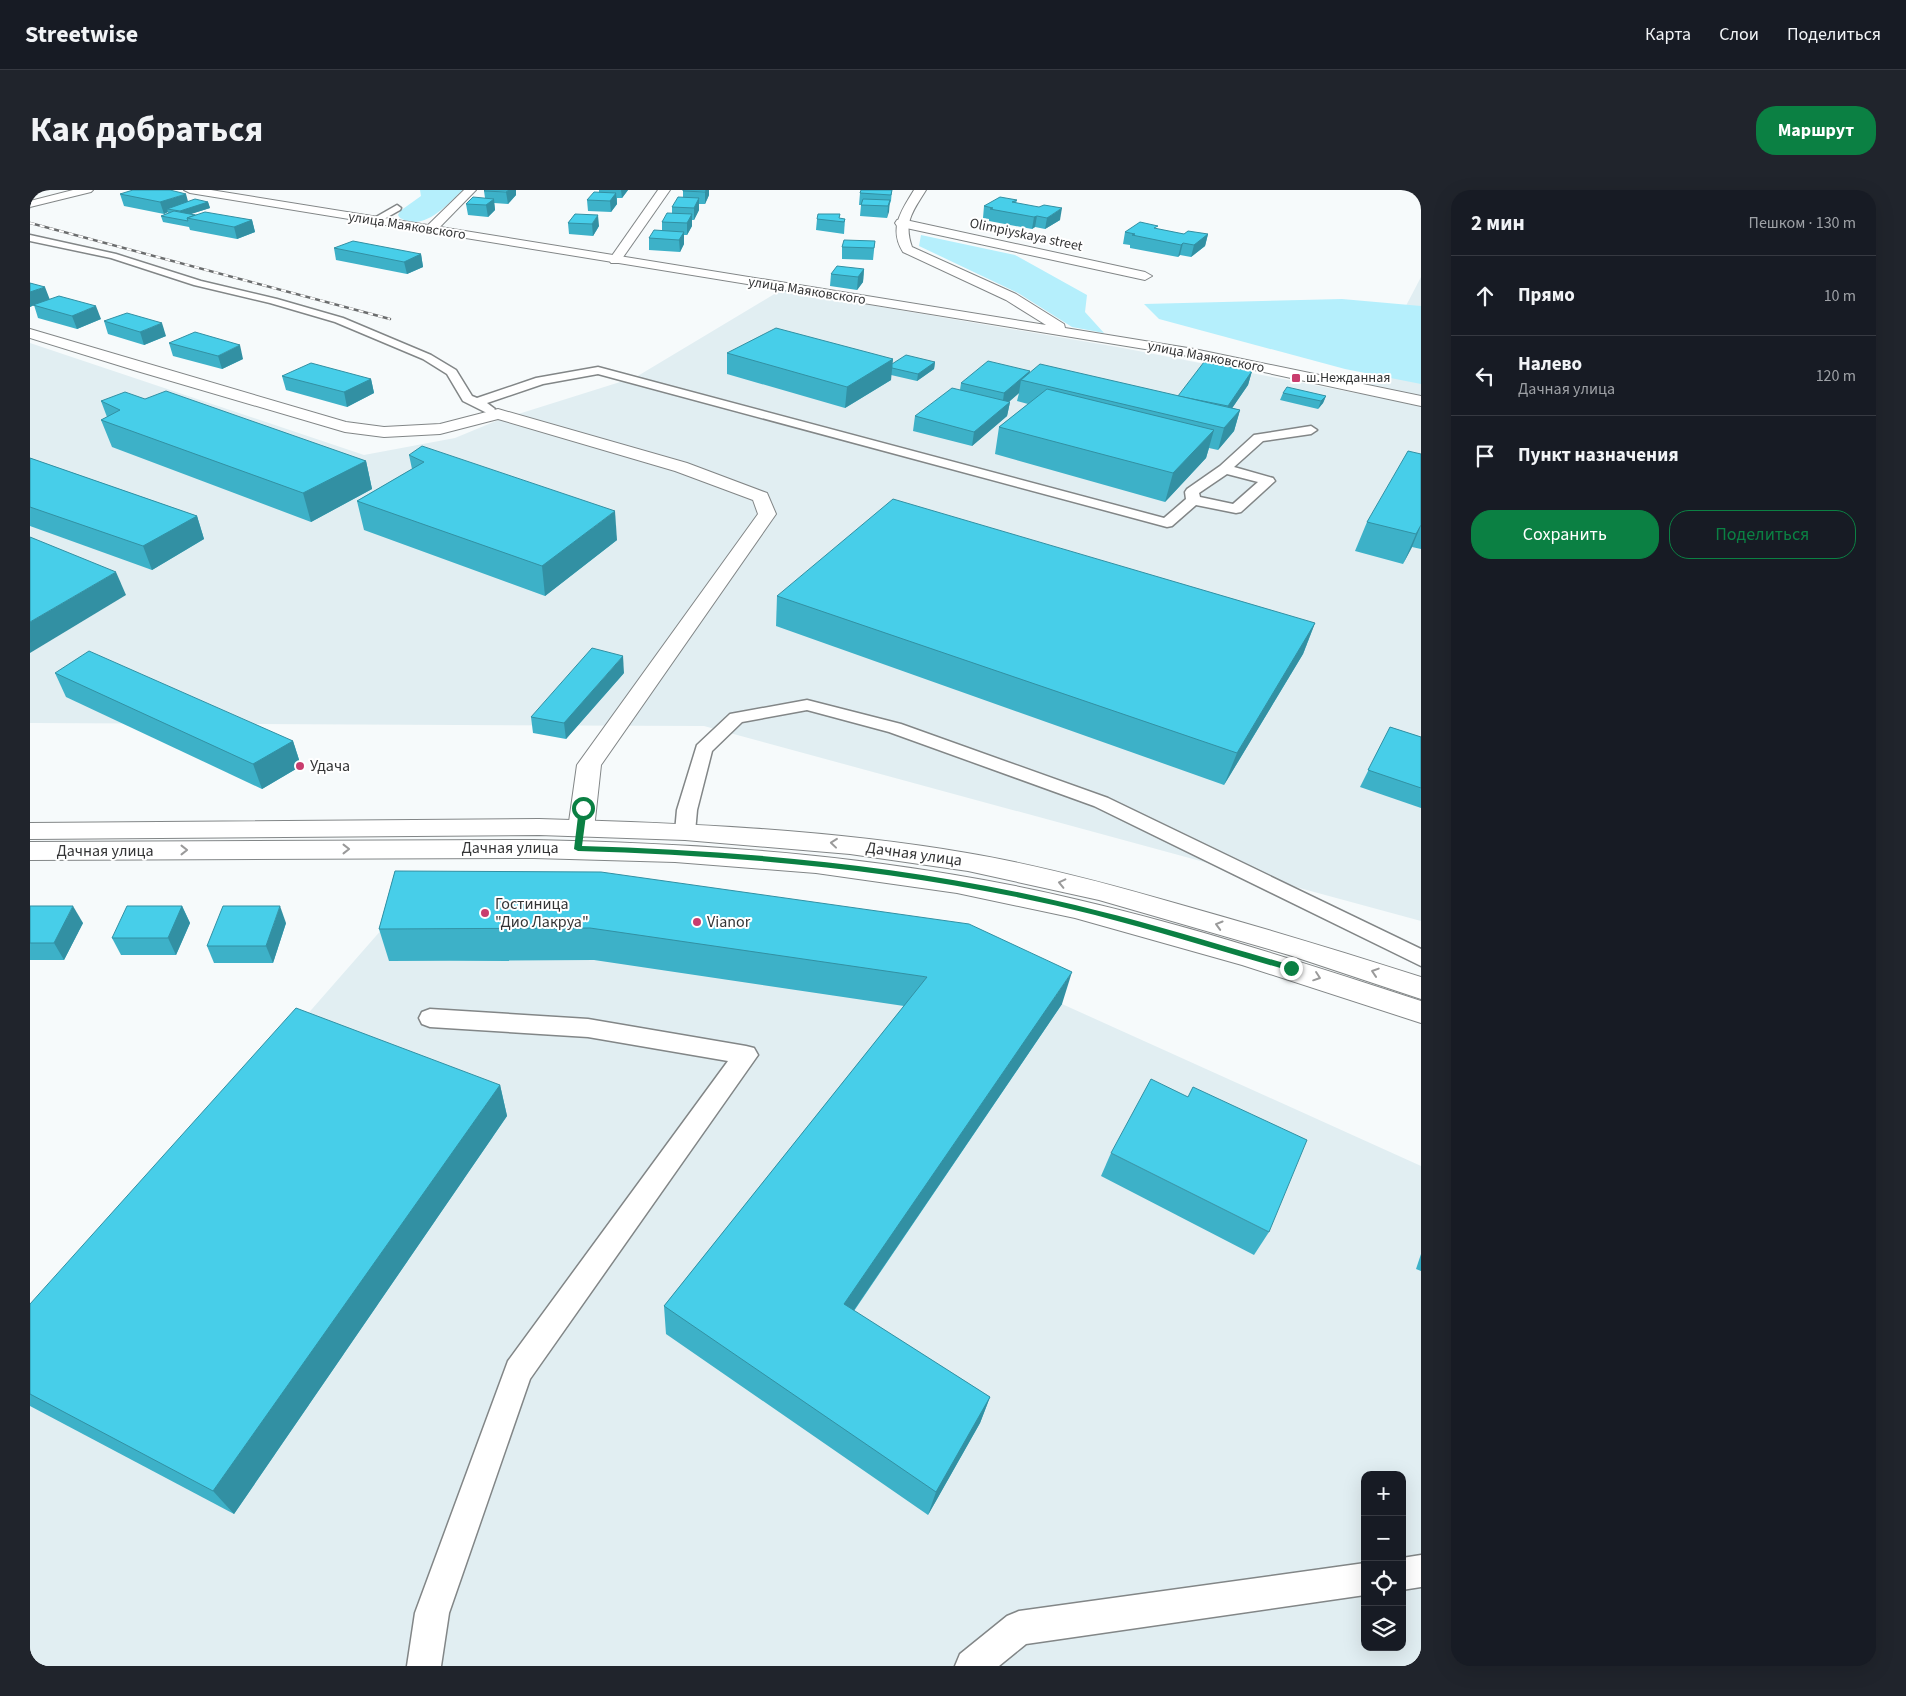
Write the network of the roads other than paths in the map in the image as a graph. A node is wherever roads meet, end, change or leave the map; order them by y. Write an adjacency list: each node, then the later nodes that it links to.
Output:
1 (87, 190): 6 (street)
2 (190, 190): 8 (street, улица Маяковского)
3 (470, 190): 10 (street)
4 (664, 190): 12 (street)
5 (920, 190): 9 (street)
6 (30, 204)
7 (396, 208): 8 (lane)
8 (374, 221): 10 (street, улица Маяковского)
9 (901, 223): 13 (street, Olimpiyskaya street); 15 (street)
10 (430, 230): 12 (street, улица Маяковского)
11 (30, 238): 17 (lane)
12 (615, 260): 15 (street, улица Маяковского)
13 (1146, 276)
14 (30, 333): 18 (street)
15 (1069, 333): 16 (street, улица Маяковского)
16 (1421, 401)
17 (476, 403): 18 (lane); 21 (lane)
18 (498, 414): 24 (street)
19 (1311, 430): 20 (lane)
20 (1225, 469): 21 (lane); 21 (lane)
21 (1193, 500)
22 (30, 831): 24 (street, Дачная улица)
23 (685, 832): 24 (street, Дачная улица); 26 (lane); 27 (street, Дачная улица, one-way to 23)
24 (579, 839): 25 (street, Дачная улица, one-way to 24); 28 (street, Дачная улица, one-way to 28)
25 (30, 851)
26 (1421, 958)
27 (1421, 988)
28 (1421, 1012)
29 (430, 1018): 33 (lane)
30 (1421, 1572): 31 (lane)
31 (1406, 1574)
32 (1361, 1580): 34 (lane)
33 (424, 1666)
34 (972, 1666)

